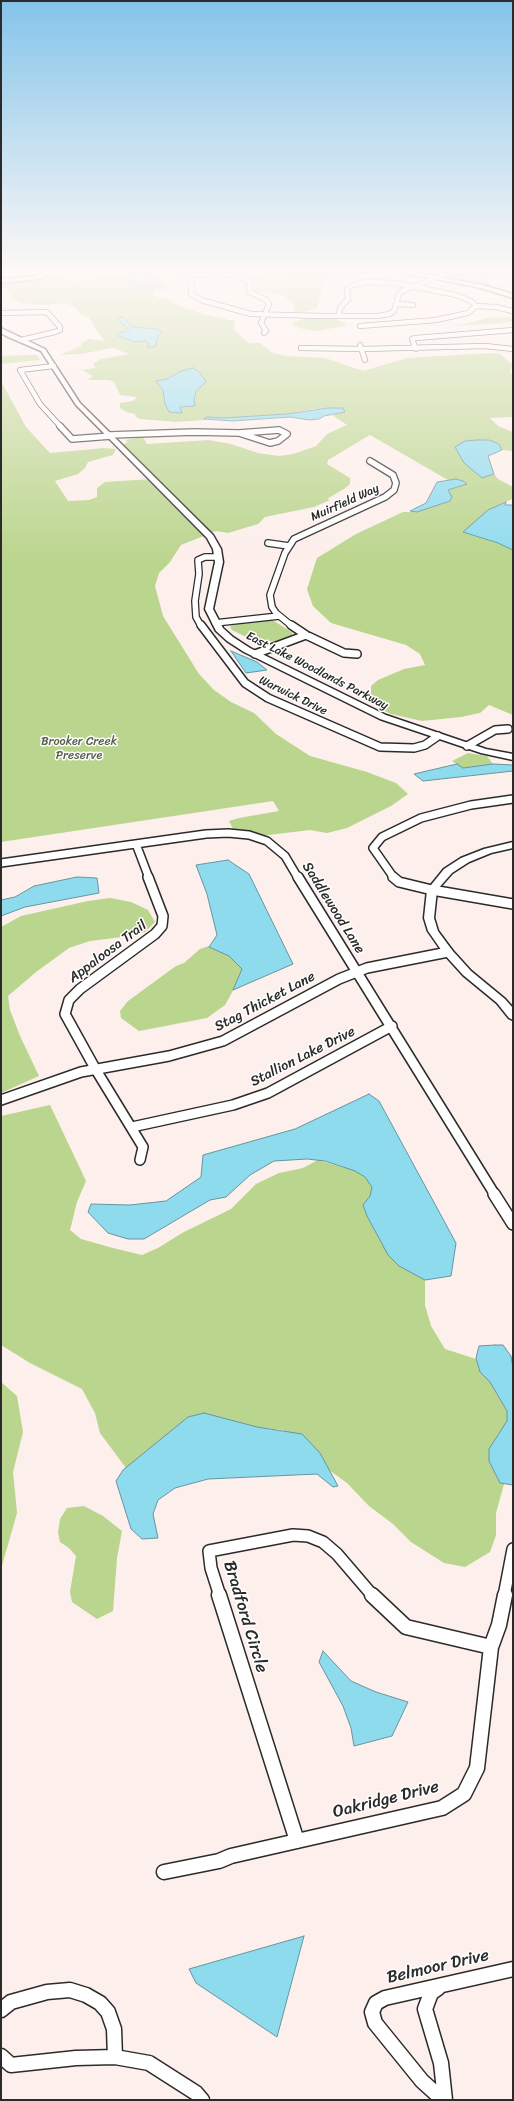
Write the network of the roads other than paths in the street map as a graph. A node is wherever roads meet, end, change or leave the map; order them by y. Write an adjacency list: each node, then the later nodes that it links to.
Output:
1 (45, 367): 4 (street)
2 (55, 367): 4 (street, East Lake Woodlands Parkway)
3 (239, 433): 3 (street); 4 (street)
4 (111, 436): 8 (street, East Lake Woodlands Parkway)
5 (370, 461): 7 (street, Muirfield Way)
6 (268, 543): 7 (street)
7 (289, 546): 9 (street)
8 (218, 557): 10 (street, East Lake Woodlands Parkway); 15 (street, Warwick Drive)
9 (279, 616): 10 (street); 11 (street)
10 (215, 623): 12 (street, East Lake Woodlands Parkway)
11 (306, 635): 12 (street); 13 (street)
12 (255, 654): 15 (street, East Lake Woodlands Parkway)
13 (357, 654)
14 (508, 729): 16 (street)
15 (438, 736): 16 (street, East Lake Woodlands Parkway)
16 (467, 746): 17 (street, East Lake Woodlands Parkway)
17 (513, 757)
18 (513, 799): 22 (street)
19 (136, 844): 21 (street, Saddlewood Lane); 25 (street, Saddlewood Lane); 28 (street, Appaloosa Trail)
20 (513, 845): 22 (street)
21 (1, 864)
22 (432, 890): 23 (street); 24 (street)
23 (513, 904)
24 (448, 952): 25 (street, Stag Thicket Lane); 26 (street)
25 (358, 972): 27 (street, Saddlewood Lane); 28 (street, Stag Thicket Lane)
26 (513, 1016)
27 (392, 1026): 30 (street, Stallion Lake Drive); 32 (street, Saddlewood Lane)
28 (96, 1070): 29 (street, Stag Thicket Lane); 30 (street, Appaloosa Trail)
29 (1, 1100)
30 (132, 1127): 31 (street, Appaloosa Trail)
31 (140, 1160)
32 (512, 1222)
33 (513, 1549): 34 (street, Oakridge Drive)
34 (491, 1647): 35 (street, Oakridge Drive); 35 (street, Bradford Circle)
35 (297, 1840): 36 (street, Oakridge Drive)
36 (164, 1872)
37 (513, 1969): 38 (street, Belmoor Drive)
38 (439, 1987): 43 (street); 43 (street, Belmoor Drive)
39 (1, 2010): 41 (street)
40 (1, 2056): 41 (street)
41 (115, 2057): 42 (street)
42 (202, 2100)
43 (444, 2100)

